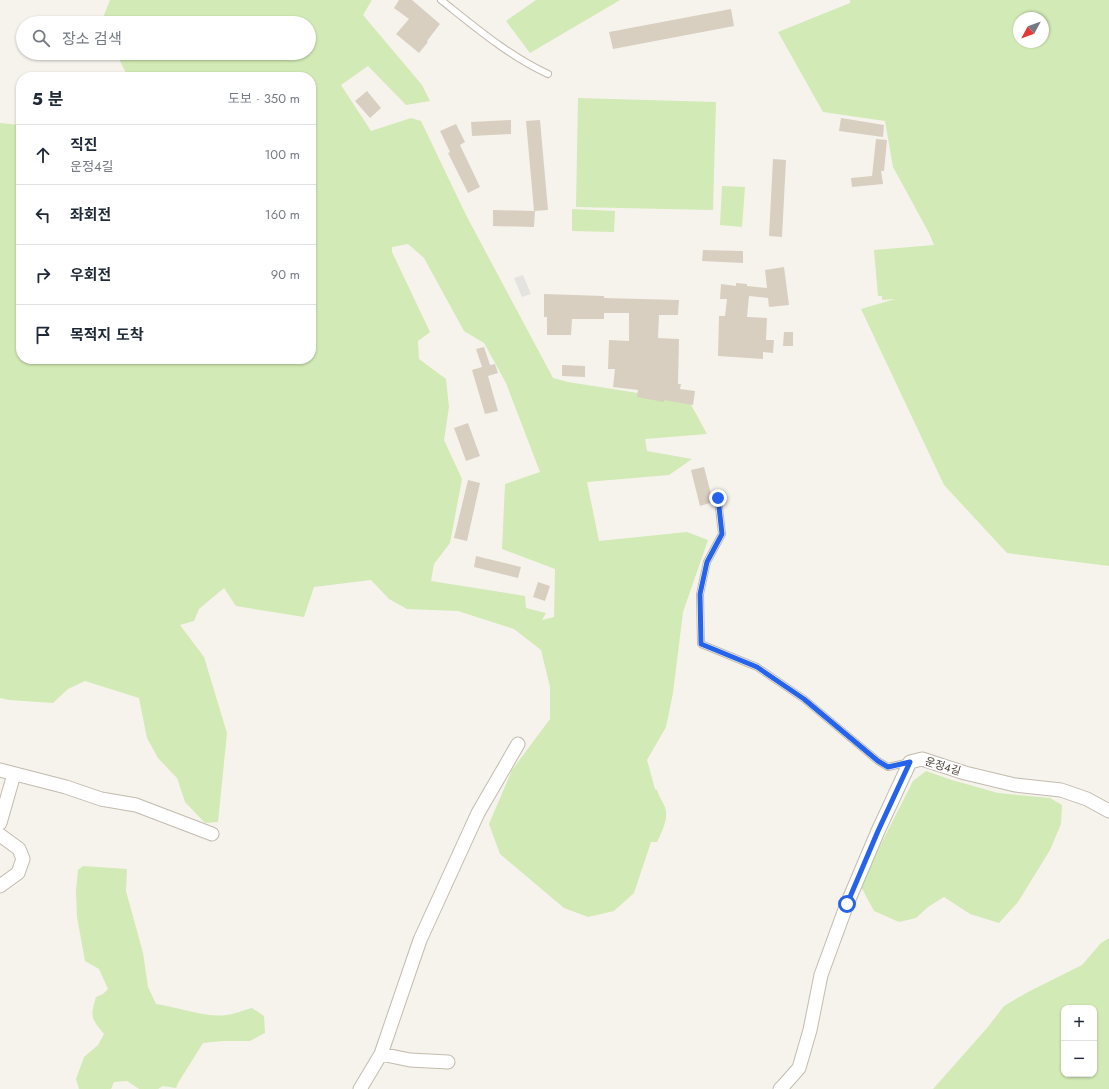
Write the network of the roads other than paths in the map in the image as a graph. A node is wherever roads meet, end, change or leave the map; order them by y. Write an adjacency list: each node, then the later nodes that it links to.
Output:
1 (441, 0): 2 (lane)
2 (548, 74)
3 (718, 498): 5 (lane)
4 (518, 744): 13 (street)
5 (910, 762): 8 (street, 운정4길); 16 (street, 운정4길)
6 (0, 770): 7 (street)
7 (14, 774): 9 (street); 10 (street)
8 (1109, 812)
9 (0, 824)
10 (212, 834)
11 (0, 836): 12 (street)
12 (0, 886)
13 (382, 1054): 14 (street); 15 (street)
14 (448, 1062)
15 (360, 1089)
16 (780, 1089)

